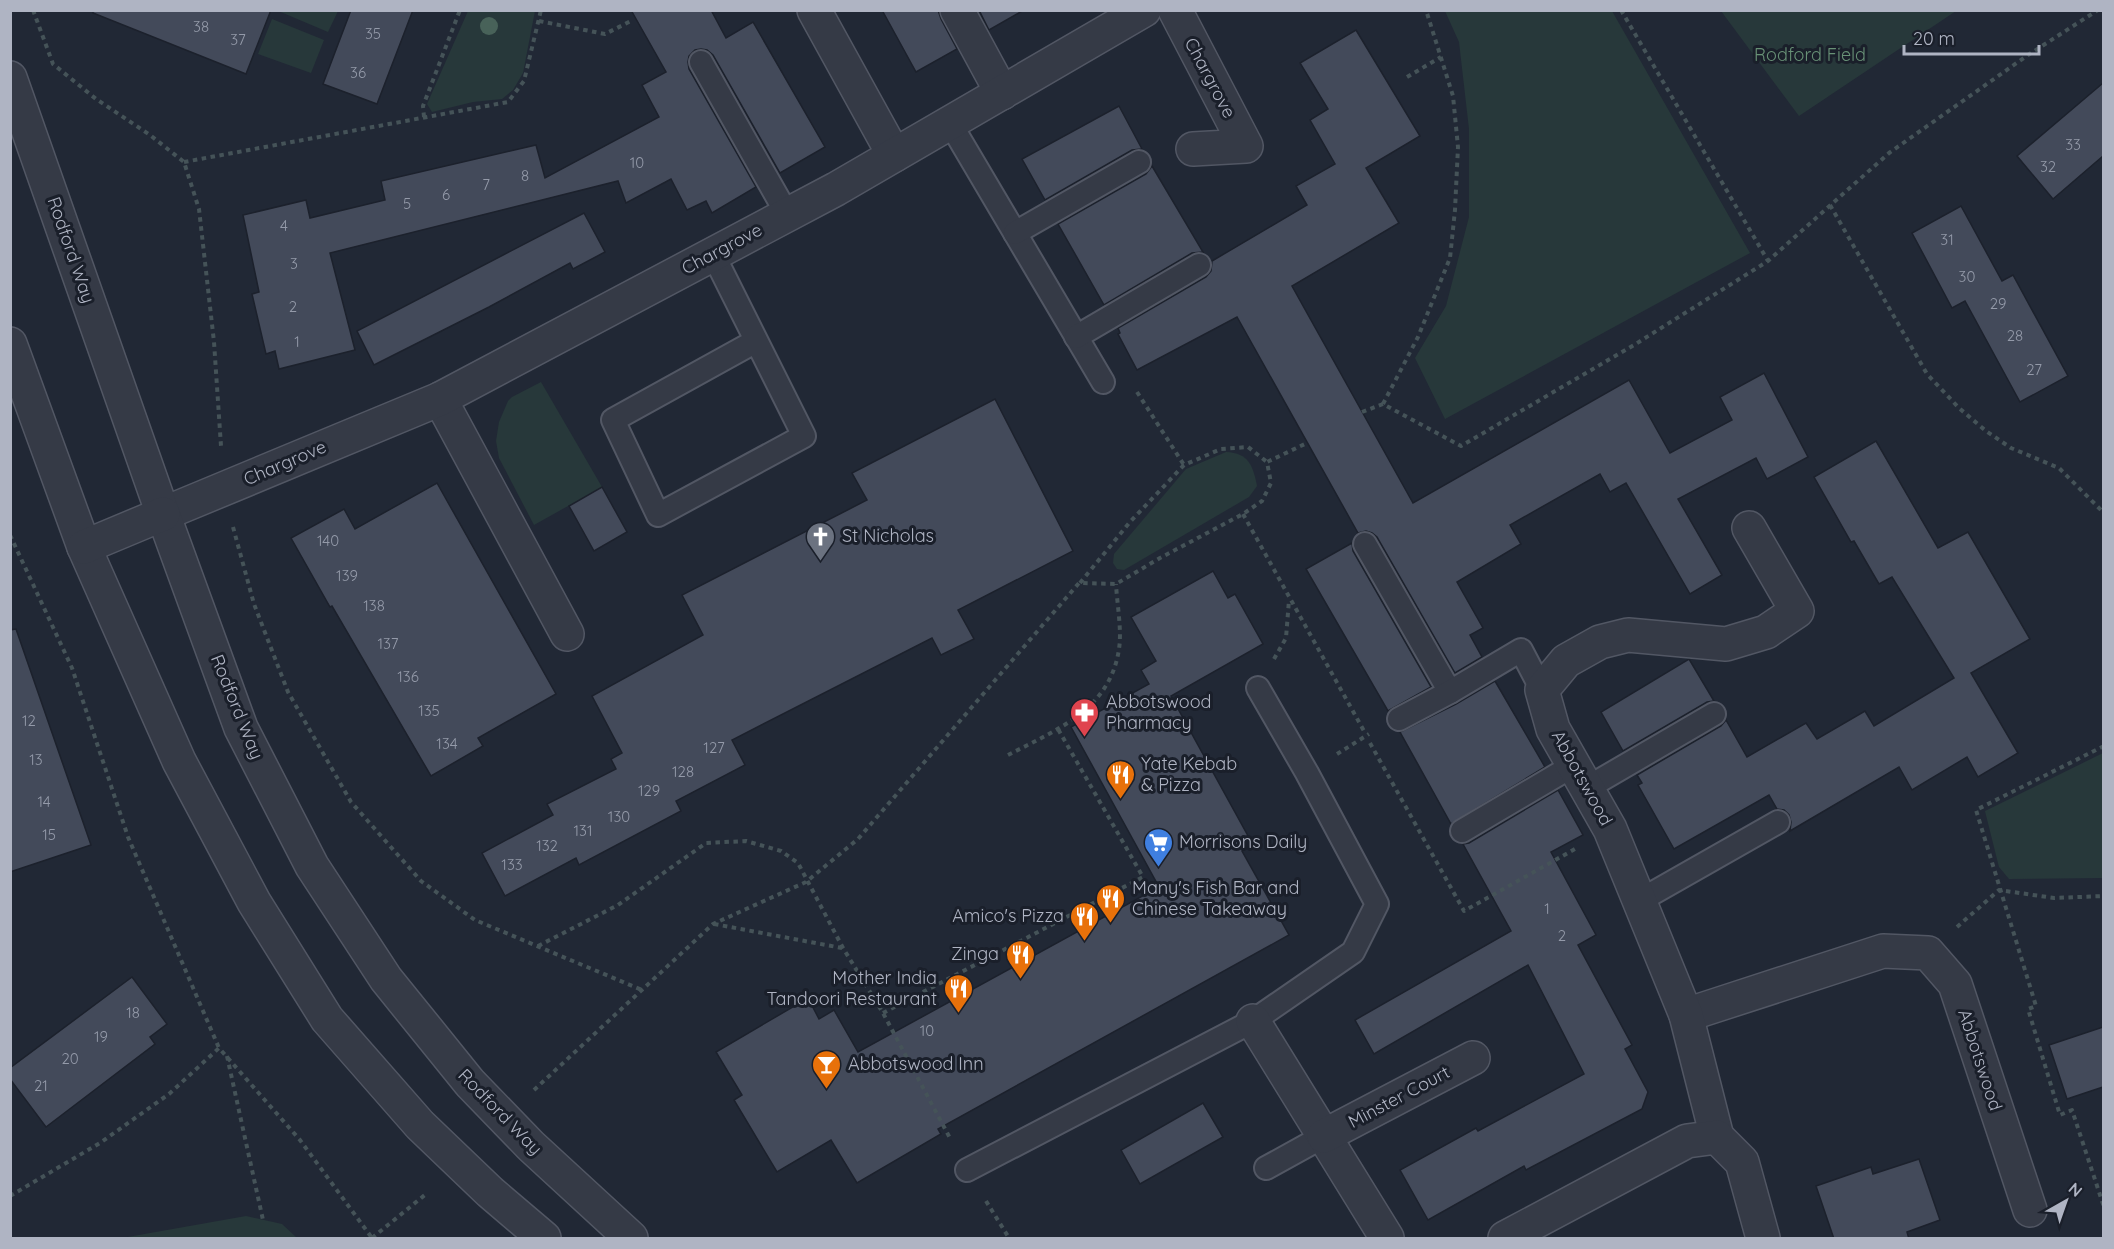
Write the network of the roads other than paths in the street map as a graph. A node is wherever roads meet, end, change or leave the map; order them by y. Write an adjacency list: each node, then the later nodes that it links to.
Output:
1 (814, 10): 11 (street)
2 (957, 10): 7 (street)
3 (1175, 10): 10 (street, Chargrove)
4 (1127, 15): 7 (street, Chargrove)
5 (701, 62): 13 (lane)
6 (10, 78): 8 (street, Rodford Way)
7 (1002, 93): 9 (street, Chargrove)
8 (16, 112): 22 (street, Rodford Way)
9 (950, 123): 11 (street, Chargrove); 14 (lane)
10 (1193, 149)
11 (894, 155): 13 (street, Chargrove)
12 (1139, 162): 14 (lane)
13 (788, 214): 15 (street, Chargrove)
14 (1015, 233): 17 (lane)
15 (712, 254): 18 (lane); 21 (street, Chargrove)
16 (1199, 265): 17 (lane)
17 (1076, 337): 20 (lane)
18 (756, 341): 18 (lane)
19 (10, 344): 25 (street)
20 (1103, 382)
21 (440, 399): 22 (street, Chargrove); 26 (street)
22 (163, 514): 25 (street, Chargrove); 45 (street, Rodford Way)
23 (1749, 528): 28 (street)
24 (1365, 544): 29 (lane)
25 (84, 547): 44 (street)
26 (567, 633)
27 (1258, 688): 37 (lane)
28 (1542, 690): 29 (lane); 32 (street, Abbotswood)
29 (1450, 692): 31 (lane)
30 (1714, 714): 32 (lane)
31 (1399, 719)
32 (1580, 777): 34 (lane); 35 (street, Abbotswood)
33 (1778, 822): 35 (lane)
34 (1462, 831)
35 (1640, 901): 36 (street, Abbotswood)
36 (1686, 1016): 40 (street, Abbotswood); 43 (street, Abbotswood)
37 (1253, 1021): 39 (street); 42 (lane)
38 (1473, 1058): 39 (street, Minster Court)
39 (1324, 1136): 41 (lane); 46 (street)
40 (1717, 1137): 47 (street); 48 (street)
41 (1266, 1168)
42 (967, 1170)
43 (2030, 1210)
44 (544, 1239)
45 (631, 1239)
46 (1387, 1239)
47 (1505, 1239)
48 (1763, 1239)

